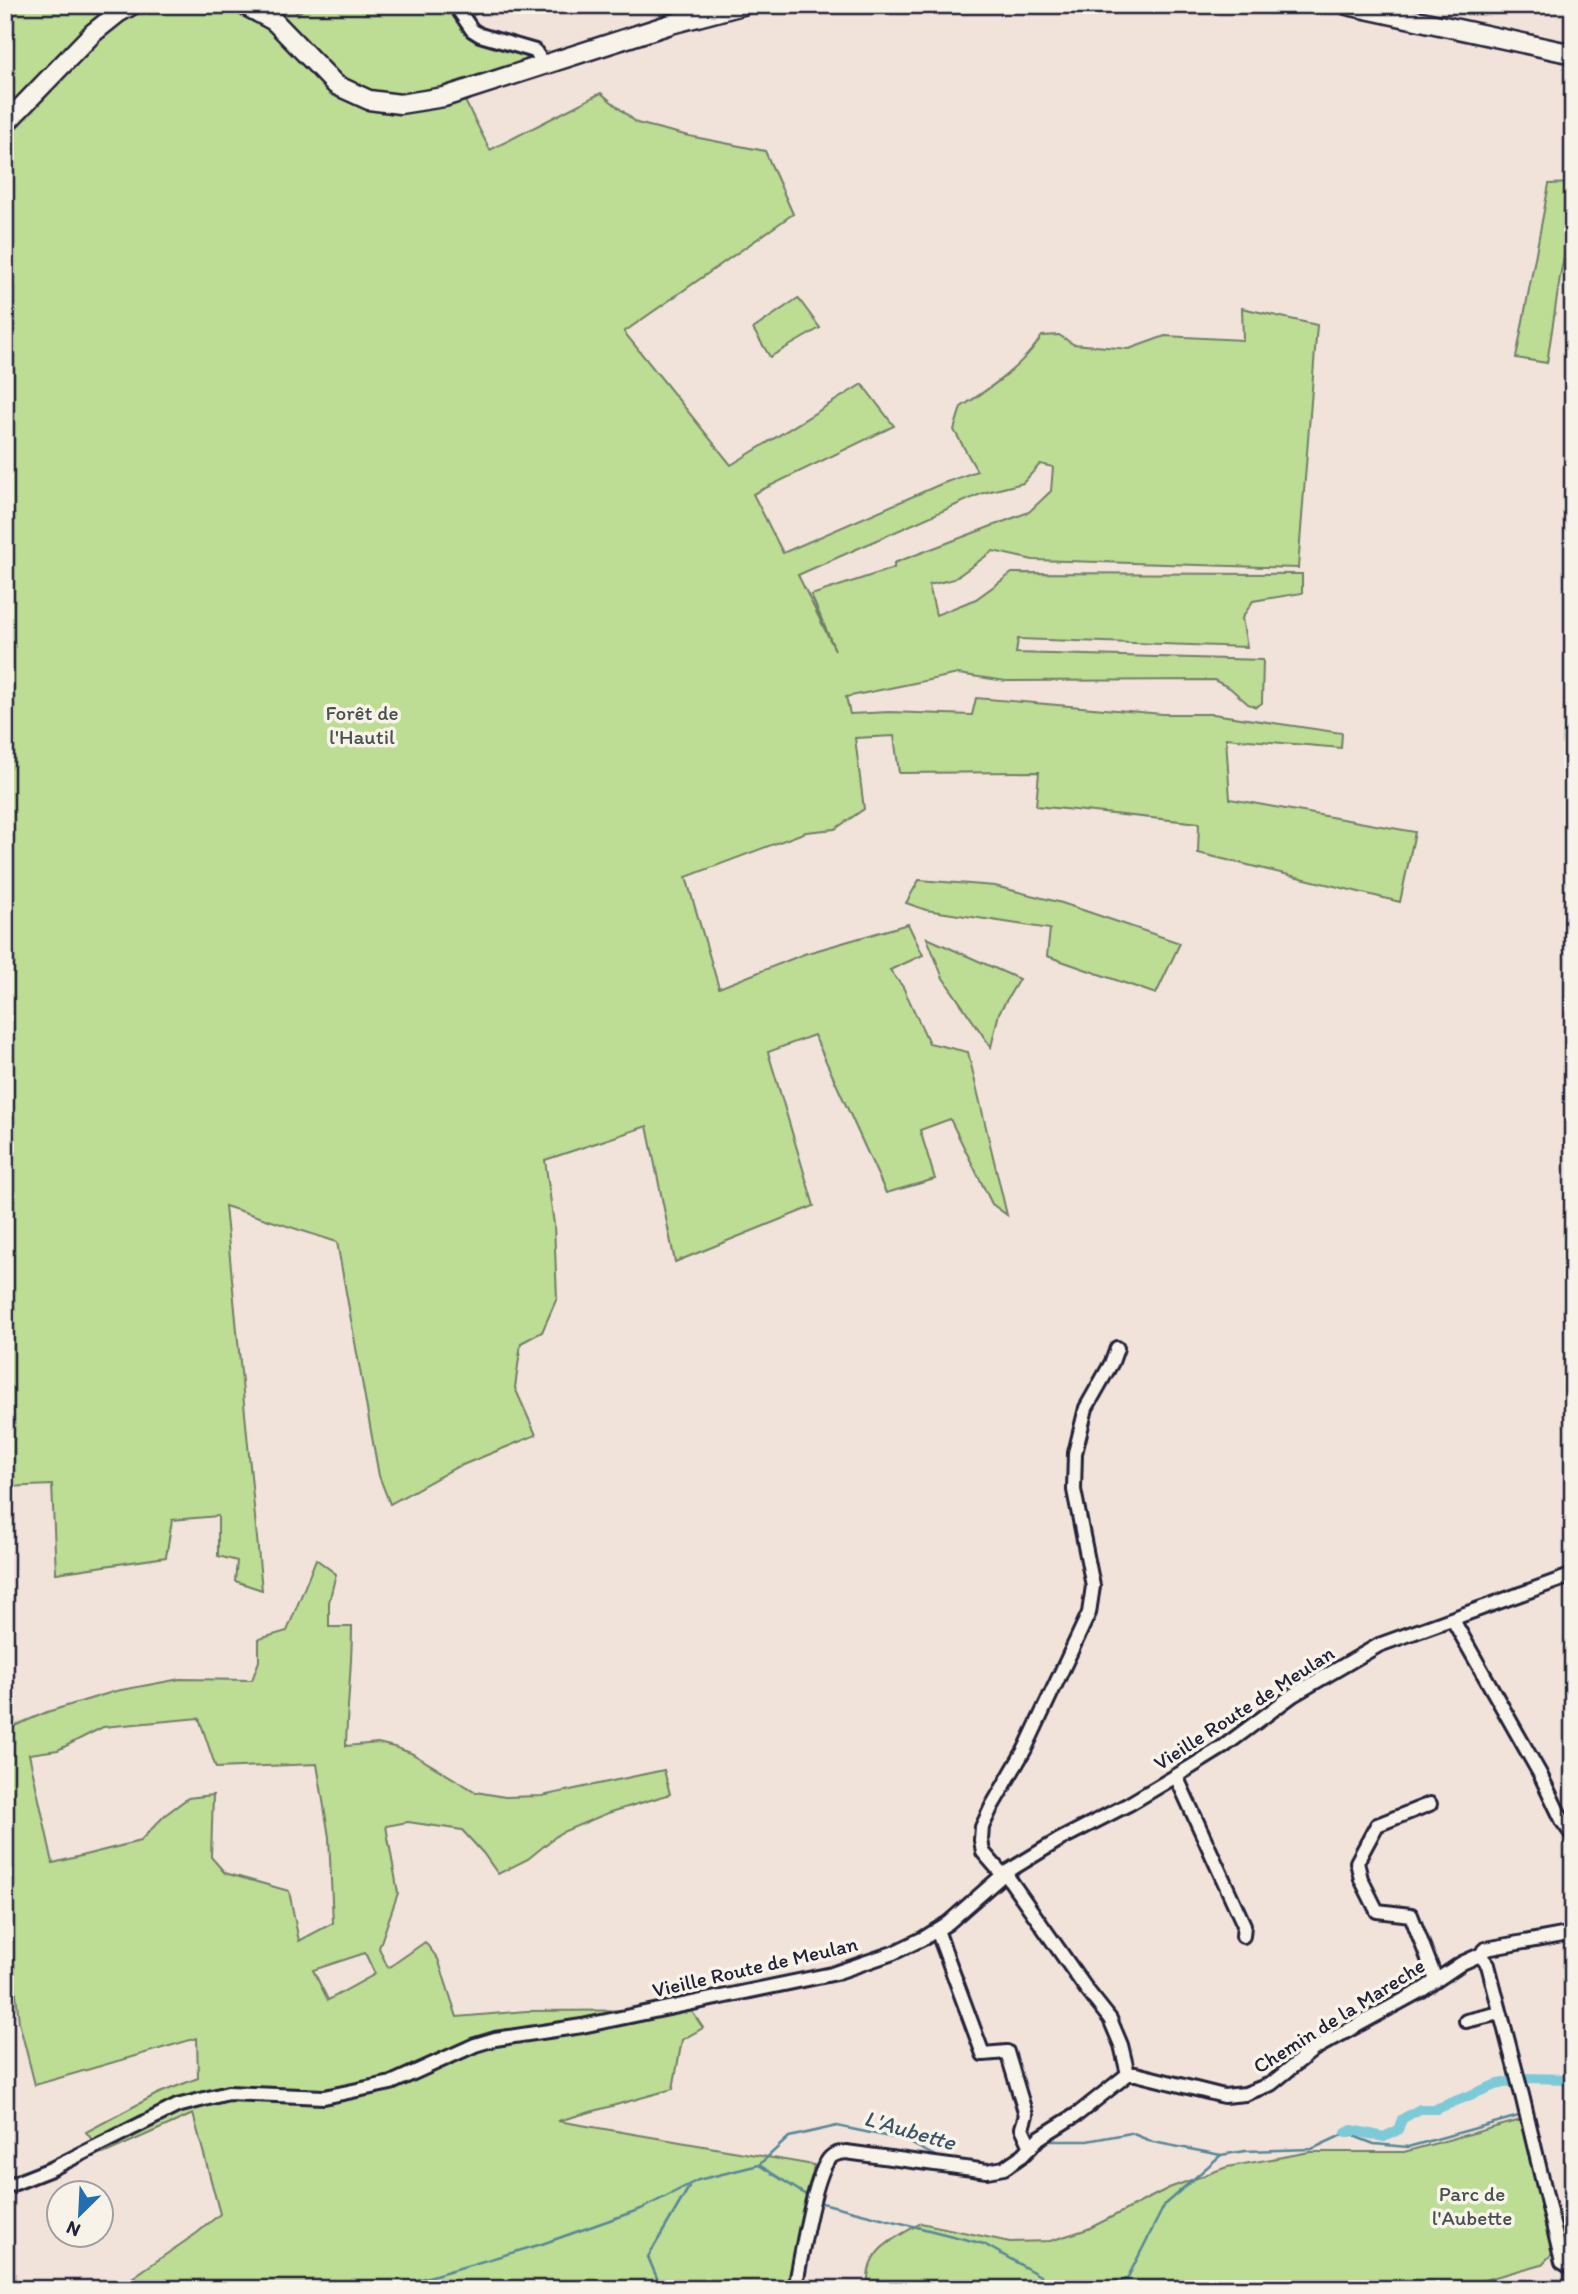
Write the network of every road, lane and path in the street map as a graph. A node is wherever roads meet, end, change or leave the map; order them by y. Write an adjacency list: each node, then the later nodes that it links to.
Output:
1 (132, 5): 8 (main road)
2 (244, 5): 7 (main road)
3 (455, 5): 7 (street)
4 (743, 5): 7 (main road)
5 (1347, 5): 6 (main road)
6 (1573, 54)
7 (544, 65)
8 (5, 124)
9 (1117, 1348): 15 (street)
10 (1573, 1575): 11 (street, Vieille Route de Meulan)
11 (1451, 1621): 12 (street, Vieille Route de Meulan); 14 (street)
12 (1176, 1776): 15 (street, Vieille Route de Meulan); 18 (street)
13 (1430, 1804): 20 (street)
14 (1573, 1836)
15 (1004, 1874): 16 (street, Vieille Route de Meulan); 23 (street)
16 (937, 1930): 24 (street); 25 (street, Vieille Route de Meulan)
17 (1573, 1933): 19 (street, Chemin de la Mareche)
18 (1243, 1936)
19 (1480, 1955): 20 (street, Chemin de la Mareche); 21 (street)
20 (1436, 1980): 23 (street, Chemin de la Mareche)
21 (1500, 2013): 22 (street); 26 (street)
22 (1466, 2021)
23 (1128, 2074): 24 (street)
24 (1031, 2147): 27 (street)
25 (5, 2187)
26 (1573, 2269)
27 (795, 2289)

